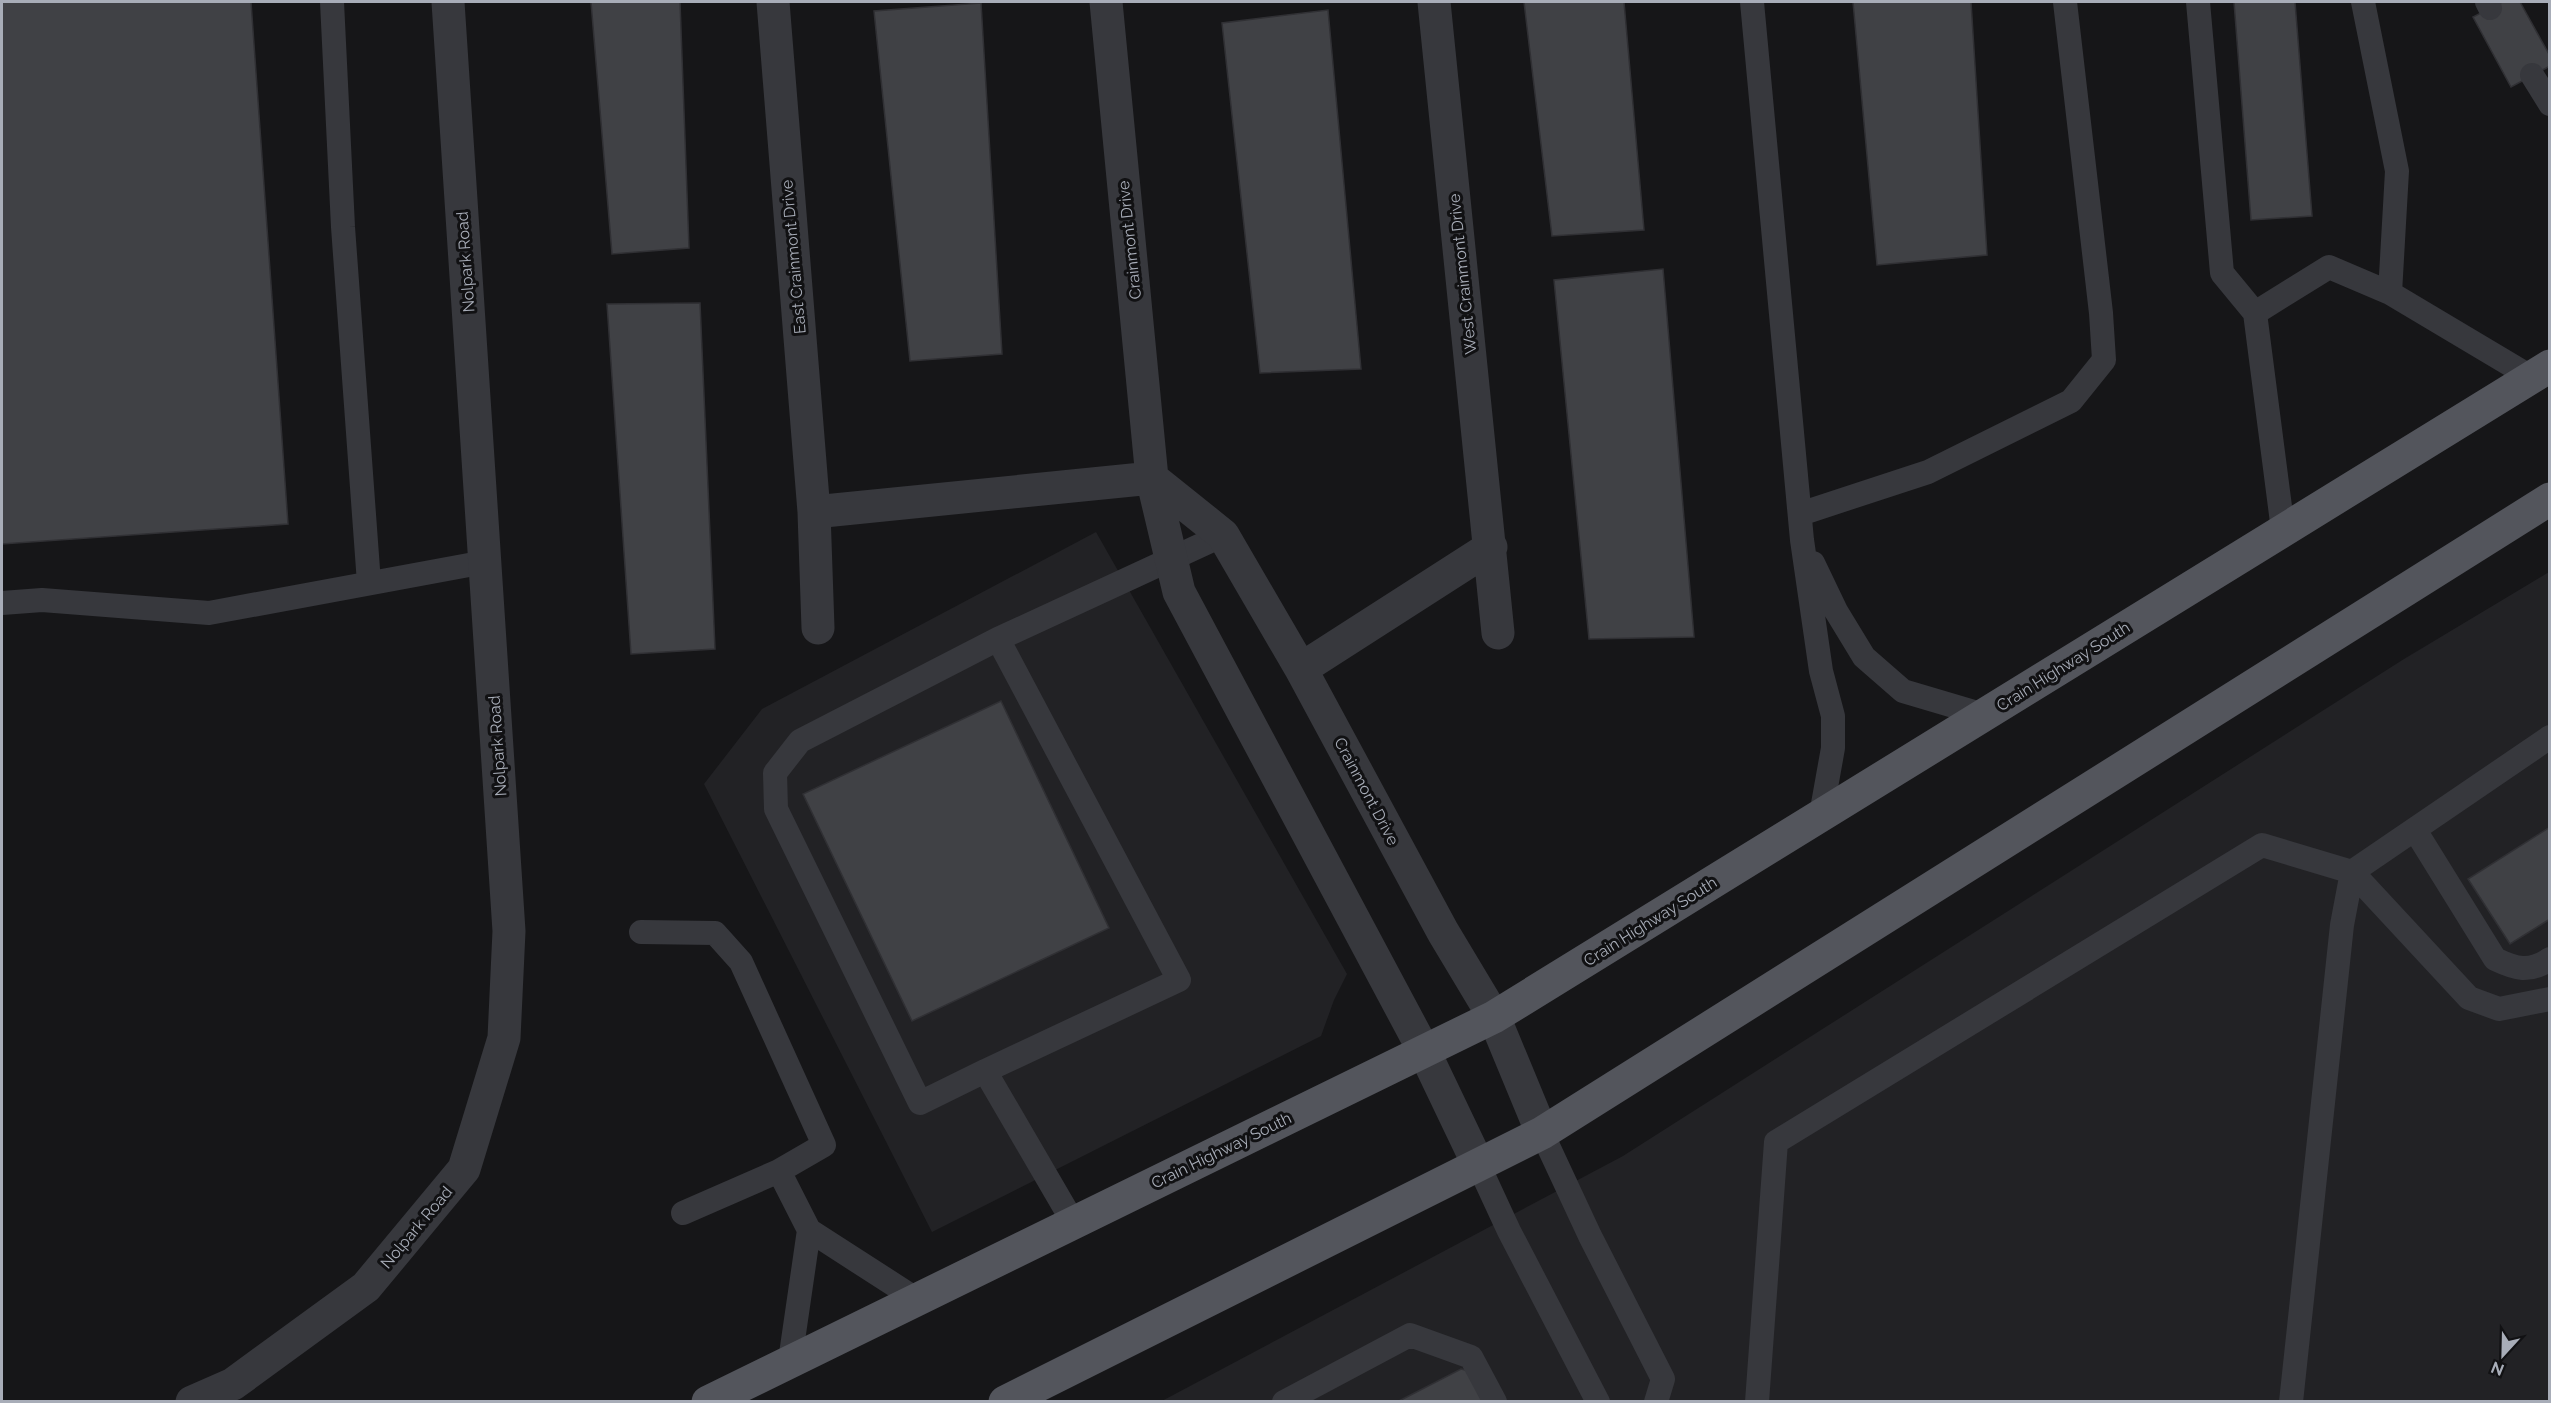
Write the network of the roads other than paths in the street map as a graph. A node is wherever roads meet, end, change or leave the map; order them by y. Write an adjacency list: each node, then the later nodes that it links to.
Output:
1 (332, 2): 25 (lane)
2 (448, 2): 24 (street, Nolpark Road)
3 (773, 2): 17 (street, East Crainmont Drive)
4 (1106, 2): 15 (street, Crainmont Drive)
5 (1434, 2): 22 (street, West Crainmont Drive)
6 (1752, 2): 18 (lane)
7 (2065, 2): 18 (lane)
8 (2198, 2): 13 (lane)
9 (2363, 2): 12 (lane)
10 (2532, 75): 11 (lane)
11 (2550, 104)
12 (2390, 293): 13 (lane); 14 (lane)
13 (2255, 313): 19 (lane)
14 (2540, 372): 19 (main road, Crain Highway South)
15 (1152, 478): 17 (street); 20 (street, Crainmont Drive); 23 (street, Crainmont Drive)
16 (2550, 499): 42 (main road)
17 (814, 512): 27 (street, East Crainmont Drive)
18 (1800, 514): 21 (lane)
19 (2283, 530): 31 (main road, Crain Highway South)
20 (1223, 535): 23 (lane); 30 (street, Crainmont Drive)
21 (1802, 540): 31 (lane); 33 (lane)
22 (1491, 547): 28 (street, West Crainmont Drive); 30 (street)
23 (1172, 558): 29 (lane); 40 (street, Crainmont Drive)
24 (485, 562): 25 (lane); 50 (street, Nolpark Road)
25 (369, 583): 26 (lane)
26 (2, 603)
27 (818, 628)
28 (1498, 633)
29 (998, 639): 41 (lane); 41 (lane)
30 (1301, 669): 39 (street, Crainmont Drive)
31 (1984, 715): 33 (main road, Crain Highway South)
32 (2550, 738): 34 (lane)
33 (1821, 815): 39 (main road, Crain Highway South)
34 (2415, 830): 35 (lane); 37 (lane)
35 (2352, 872): 38 (lane); 58 (lane); 59 (lane)
36 (641, 932): 44 (lane)
37 (2550, 959)
38 (2550, 999)
39 (1494, 1017): 40 (main road, Crain Highway South); 42 (street, Crainmont Drive)
40 (1424, 1051): 43 (street, Crainmont Drive); 46 (main road, Crain Highway South)
41 (984, 1071): 46 (lane)
42 (1542, 1133): 43 (main road); 57 (lane)
43 (1478, 1164): 53 (main road); 56 (lane)
44 (779, 1171): 45 (lane); 47 (lane)
45 (684, 1213)
46 (1073, 1222): 48 (main road, Crain Highway South)
47 (809, 1230): 48 (lane); 49 (lane)
48 (916, 1299): 49 (main road, Crain Highway South)
49 (790, 1361): 52 (main road, Crain Highway South)
50 (238, 1393): 51 (street, Nolpark Road)
51 (192, 1401)
52 (708, 1401)
53 (1005, 1401)
54 (1284, 1401): 55 (lane)
55 (1495, 1401)
56 (1598, 1401)
57 (1656, 1401)
58 (1757, 1401)
59 (2291, 1401)

